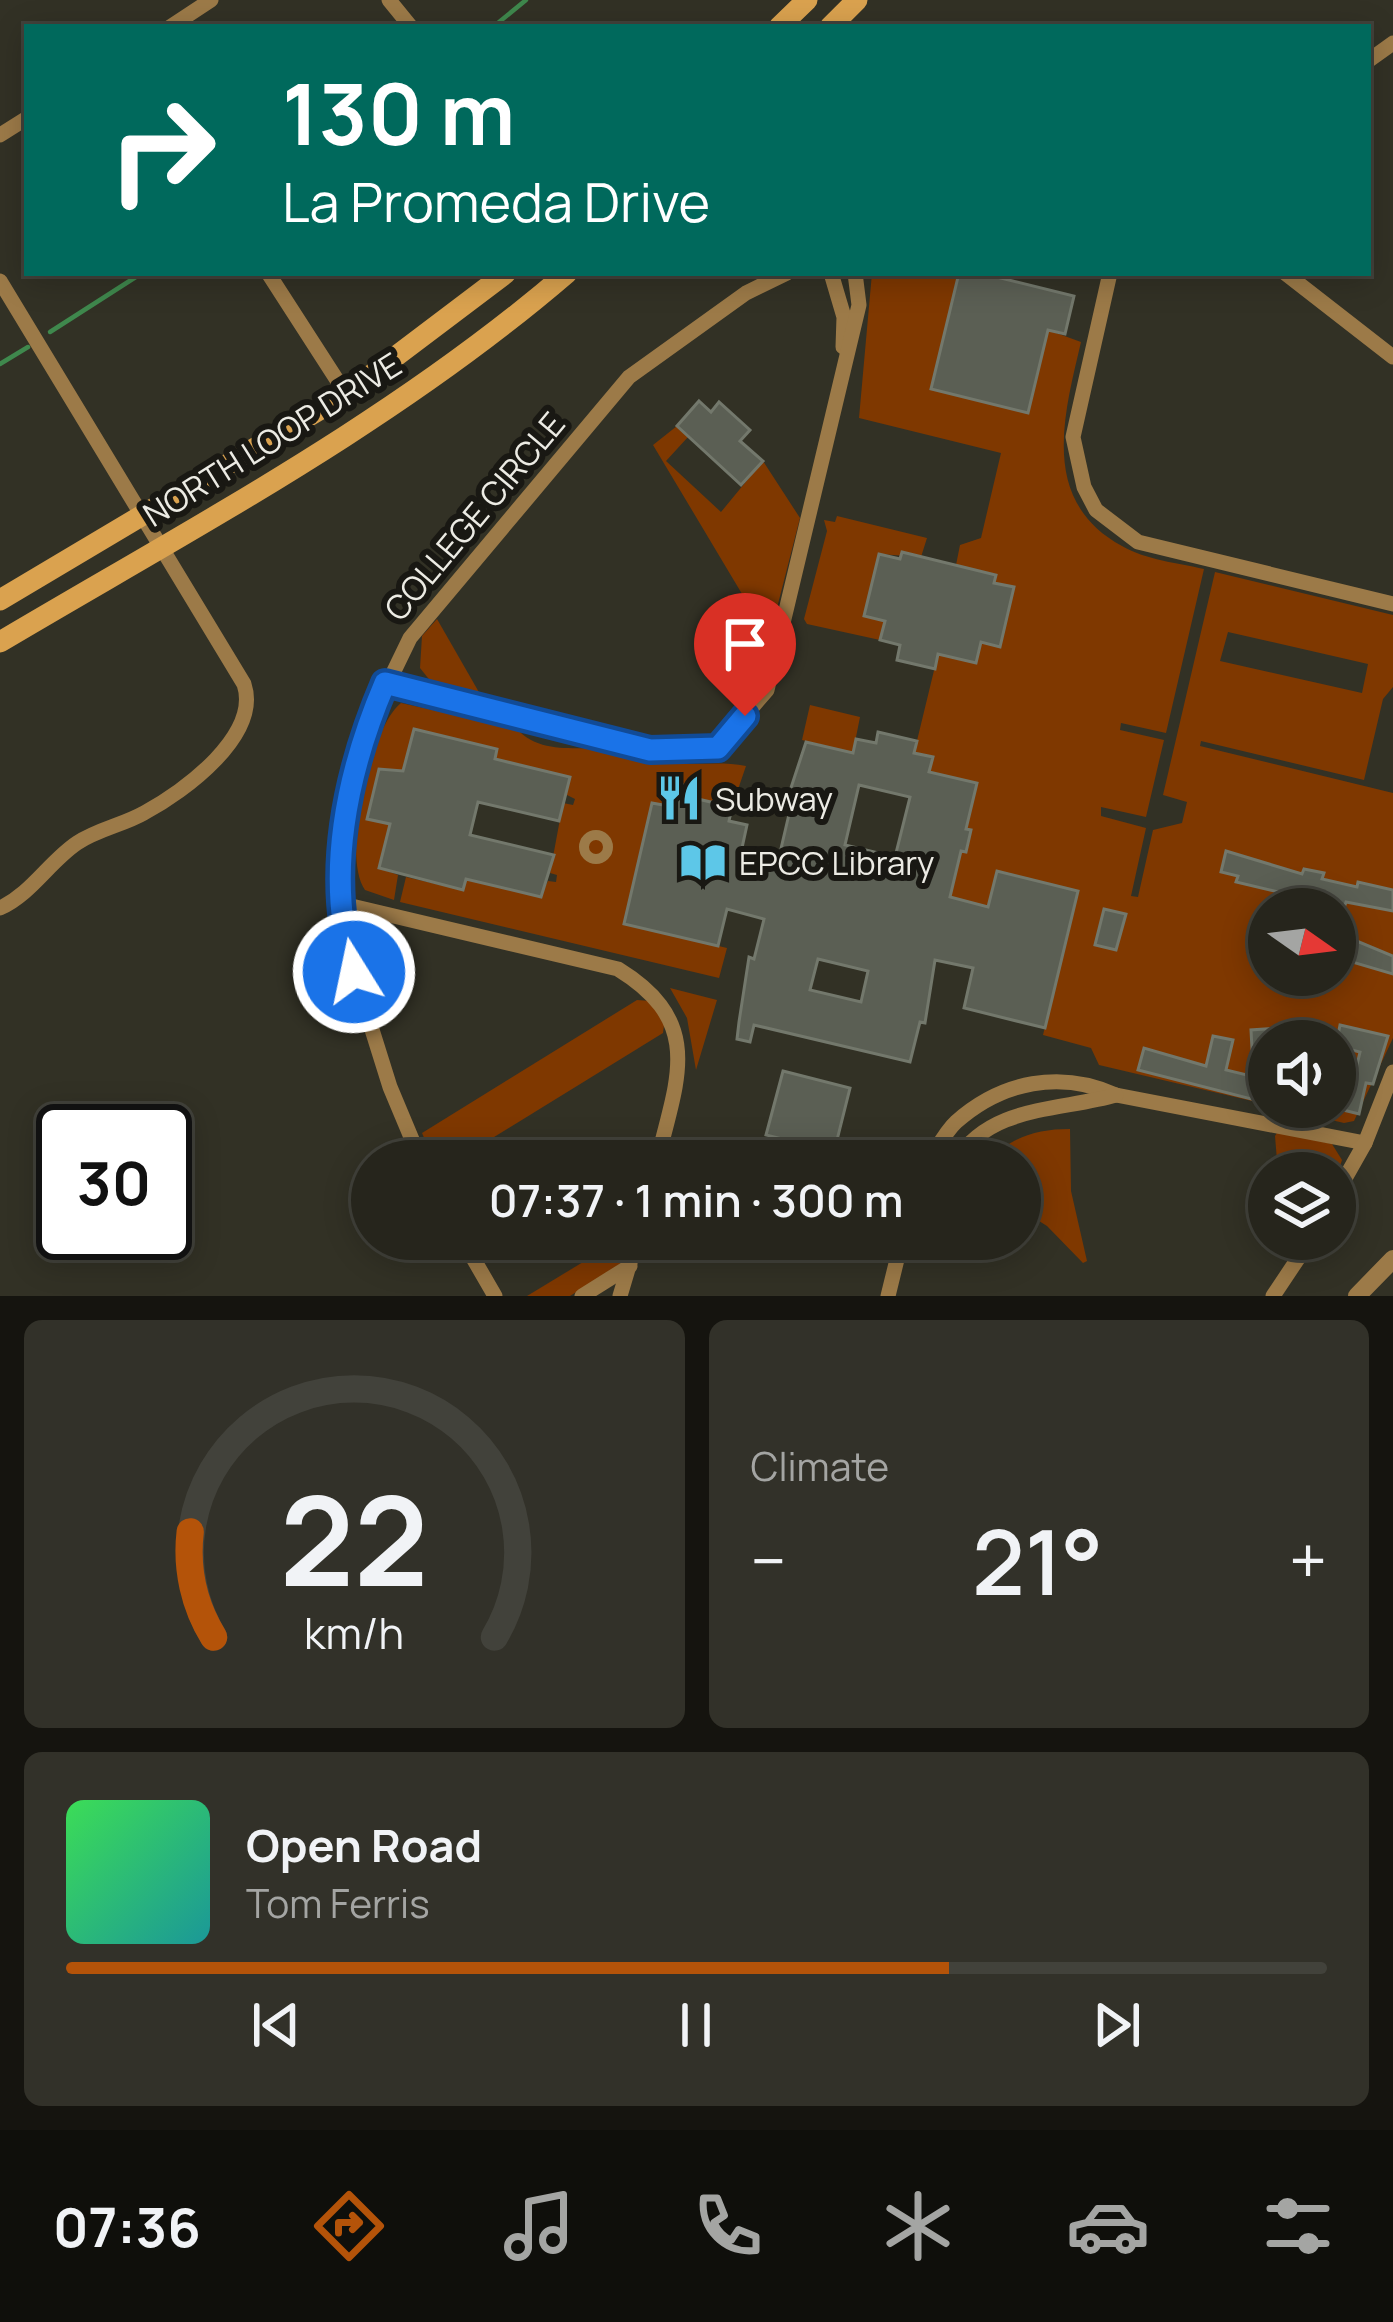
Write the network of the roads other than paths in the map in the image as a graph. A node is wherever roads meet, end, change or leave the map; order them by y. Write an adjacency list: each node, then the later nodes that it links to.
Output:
1 (212, 0): 5 (street)
2 (389, 0): 6 (street)
3 (807, 0): 7 (main road)
4 (857, 0): 8 (main road)
5 (175, 24)
6 (409, 24)
7 (782, 24)
8 (833, 24)
9 (270, 276): 20 (street)
10 (502, 276): 20 (main road, NORTH LOOP DRIVE)
11 (563, 276): 22 (main road, NORTH LOOP DRIVE)
12 (781, 276): 26 (street, COLLEGE CIRCLE)
13 (832, 276): 19 (street)
14 (855, 276): 19 (street)
15 (1109, 276): 24 (street)
16 (1289, 276): 18 (street)
17 (0, 281): 21 (street)
18 (1393, 357)
19 (843, 380): 26 (street)
20 (346, 394): 21 (main road, NORTH LOOP DRIVE)
21 (143, 517): 22 (street); 23 (main road, NORTH LOOP DRIVE)
22 (160, 547): 25 (main road, NORTH LOOP DRIVE); 28 (street)
23 (0, 600)
24 (1393, 604)
25 (0, 642)
26 (385, 683): 27 (street, COLLEGE CIRCLE)
27 (343, 904): 31 (street, COLLEGE CIRCLE); 32 (street)
28 (0, 908)
29 (1393, 1072): 35 (street)
30 (1116, 1095): 33 (street); 34 (street); 35 (street)
31 (412, 1140)
32 (662, 1140)
33 (943, 1140)
34 (970, 1140)
35 (1364, 1143): 36 (street)
36 (1356, 1158)
37 (1393, 1259): 48 (street)
38 (474, 1260): 43 (street)
39 (632, 1260): 42 (street)
40 (897, 1260): 46 (street)
41 (1297, 1260): 47 (street)
42 (630, 1266): 44 (street); 45 (street)
43 (495, 1296)
44 (582, 1296)
45 (620, 1296)
46 (888, 1296)
47 (1274, 1296)
48 (1357, 1296)

